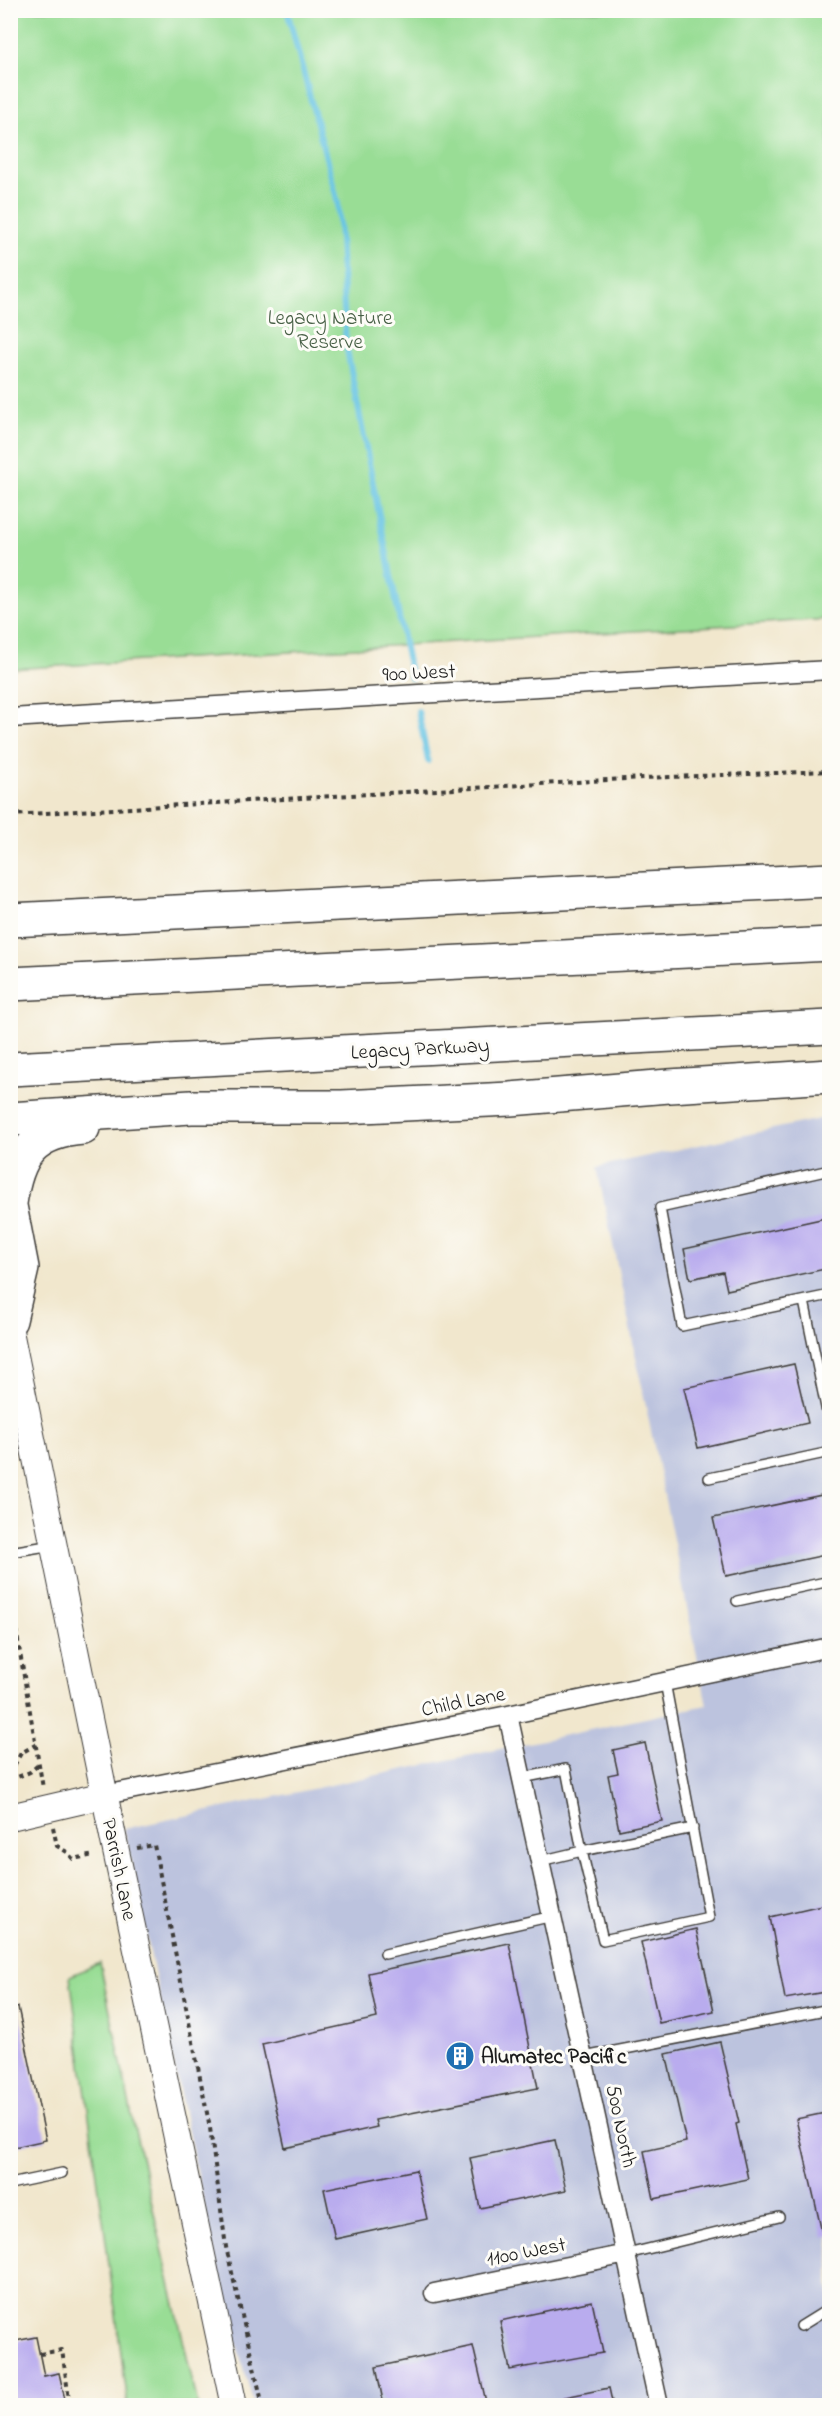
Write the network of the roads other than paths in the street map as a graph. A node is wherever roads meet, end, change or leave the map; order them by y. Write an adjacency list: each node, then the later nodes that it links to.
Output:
1 (830, 670): 2 (street, 900 West)
2 (10, 718)
3 (830, 880): 4 (highway)
4 (10, 920)
5 (830, 944): 6 (highway)
6 (25, 984)
7 (830, 1027): 8 (highway, Legacy Parkway)
8 (10, 1069)
9 (830, 1076): 10 (highway)
10 (342, 1107): 11 (highway); 15 (highway)
11 (49, 1117): 12 (highway); 13 (highway)
12 (10, 1119)
13 (10, 1145)
14 (830, 1170): 17 (lane)
15 (10, 1204): 18 (highway)
16 (830, 1295): 17 (lane)
17 (804, 1300): 20 (lane)
18 (10, 1320)
19 (10, 1331): 23 (main road, Parrish Lane)
20 (830, 1427)
21 (830, 1452): 22 (lane)
22 (709, 1478)
23 (55, 1545): 24 (lane); 31 (main road, Parrish Lane)
24 (10, 1552)
25 (830, 1581): 26 (lane)
26 (736, 1601)
27 (830, 1647): 28 (street, Child Lane)
28 (665, 1682): 29 (street, Child Lane); 33 (lane)
29 (508, 1715): 30 (street, 500 North); 31 (street, Child Lane)
30 (522, 1778): 34 (lane); 35 (street, 500 North)
31 (105, 1796): 32 (main road); 47 (main road, Parrish Lane)
32 (10, 1816)
33 (693, 1828): 34 (lane); 34 (lane)
34 (582, 1851): 35 (lane)
35 (540, 1862): 36 (street, 500 North)
36 (553, 1916): 37 (lane); 39 (street, 500 North)
37 (385, 1954)
38 (830, 2008): 39 (lane)
39 (584, 2057): 43 (street, 500 North)
40 (63, 2173): 41 (lane)
41 (10, 2184)
42 (779, 2217): 43 (lane)
43 (627, 2254): 44 (street, 1100 West); 48 (street, 500 North)
44 (434, 2293)
45 (830, 2308): 46 (lane)
46 (801, 2326)
47 (234, 2406)
48 (659, 2406)

